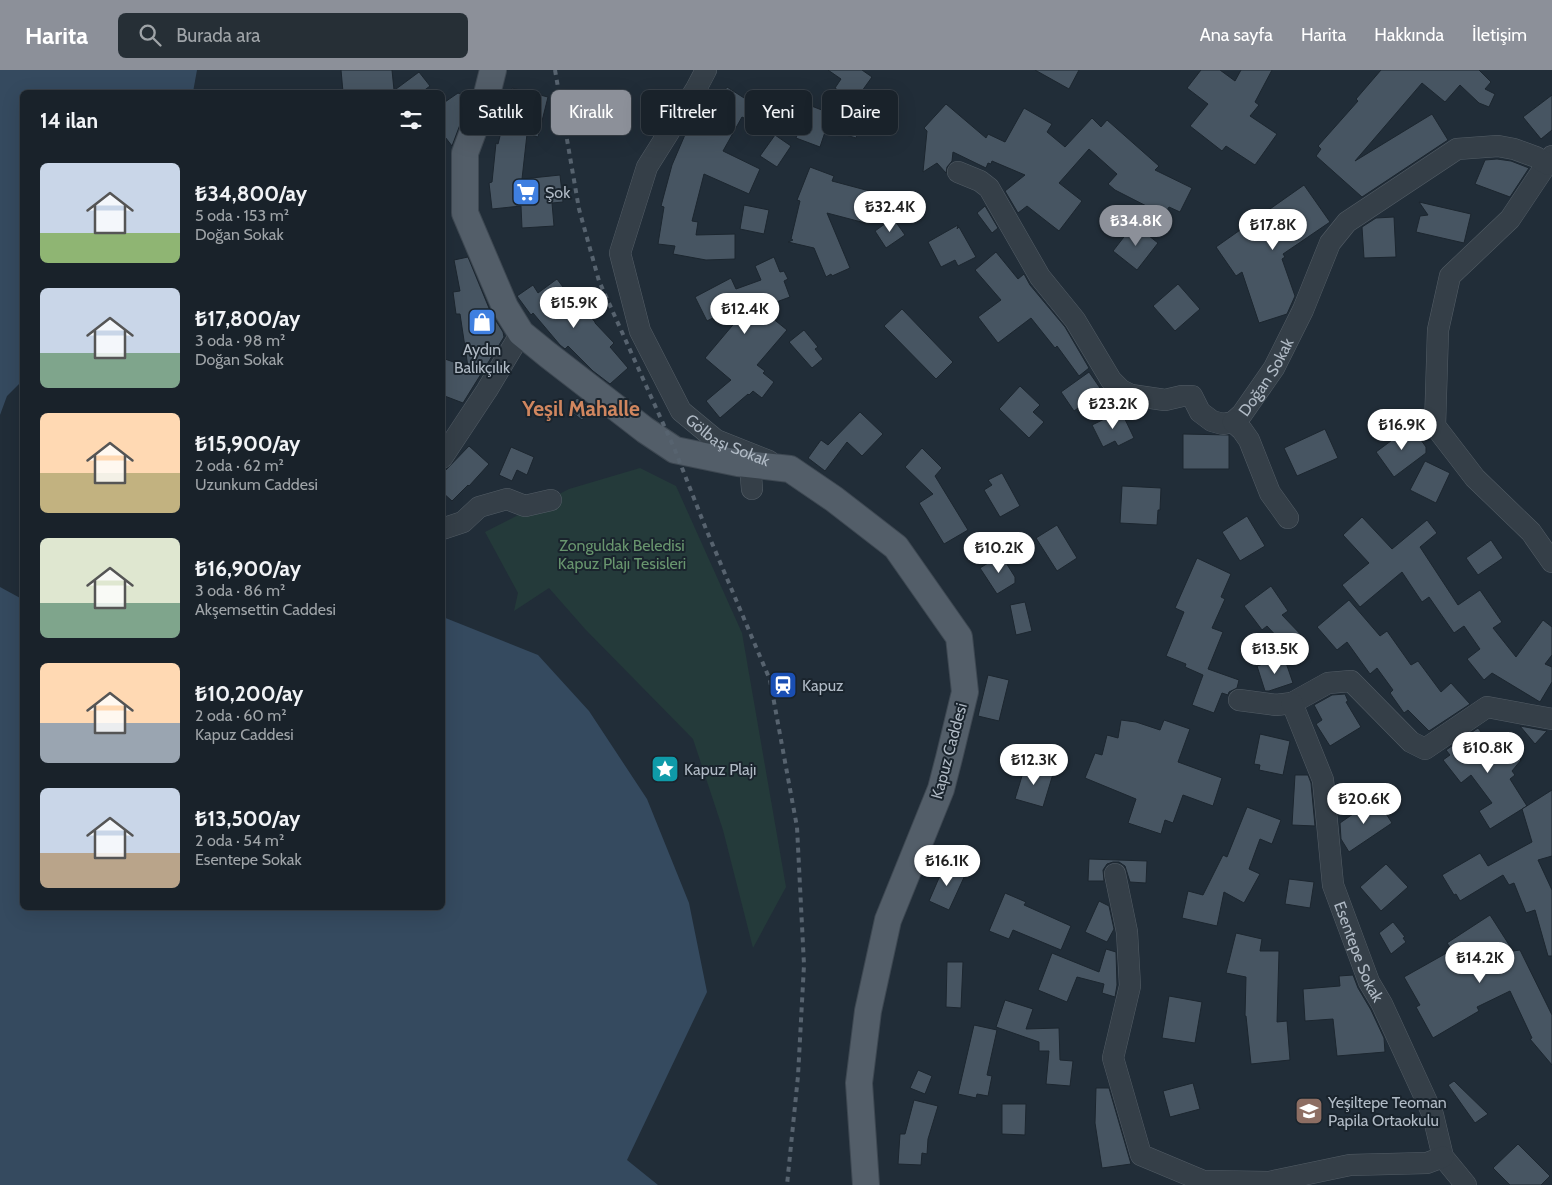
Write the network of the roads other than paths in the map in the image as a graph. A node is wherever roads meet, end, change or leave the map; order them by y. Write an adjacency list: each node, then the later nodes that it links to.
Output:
1 (493, 70): 5 (main road)
2 (706, 70): 8 (street, Gölbaşı Sokak)
3 (1549, 160): 6 (street, Doğan Sokak); 12 (street)
4 (958, 172): 6 (street, Doğan Sokak)
5 (521, 333): 7 (street); 8 (main road)
6 (1233, 422): 10 (street)
7 (445, 454)
8 (790, 470): 19 (main road, Kapuz Caddesi)
9 (551, 500): 11 (street)
10 (1288, 518)
11 (445, 528)
12 (1552, 562)
13 (1239, 700): 14 (street)
14 (1292, 703): 15 (street); 17 (street, Esentepe Sokak)
15 (1552, 719)
16 (1115, 874): 18 (street)
17 (1443, 1157): 18 (street); 20 (street, Esentepe Sokak)
18 (1269, 1184)
19 (866, 1185)
20 (1466, 1185)

